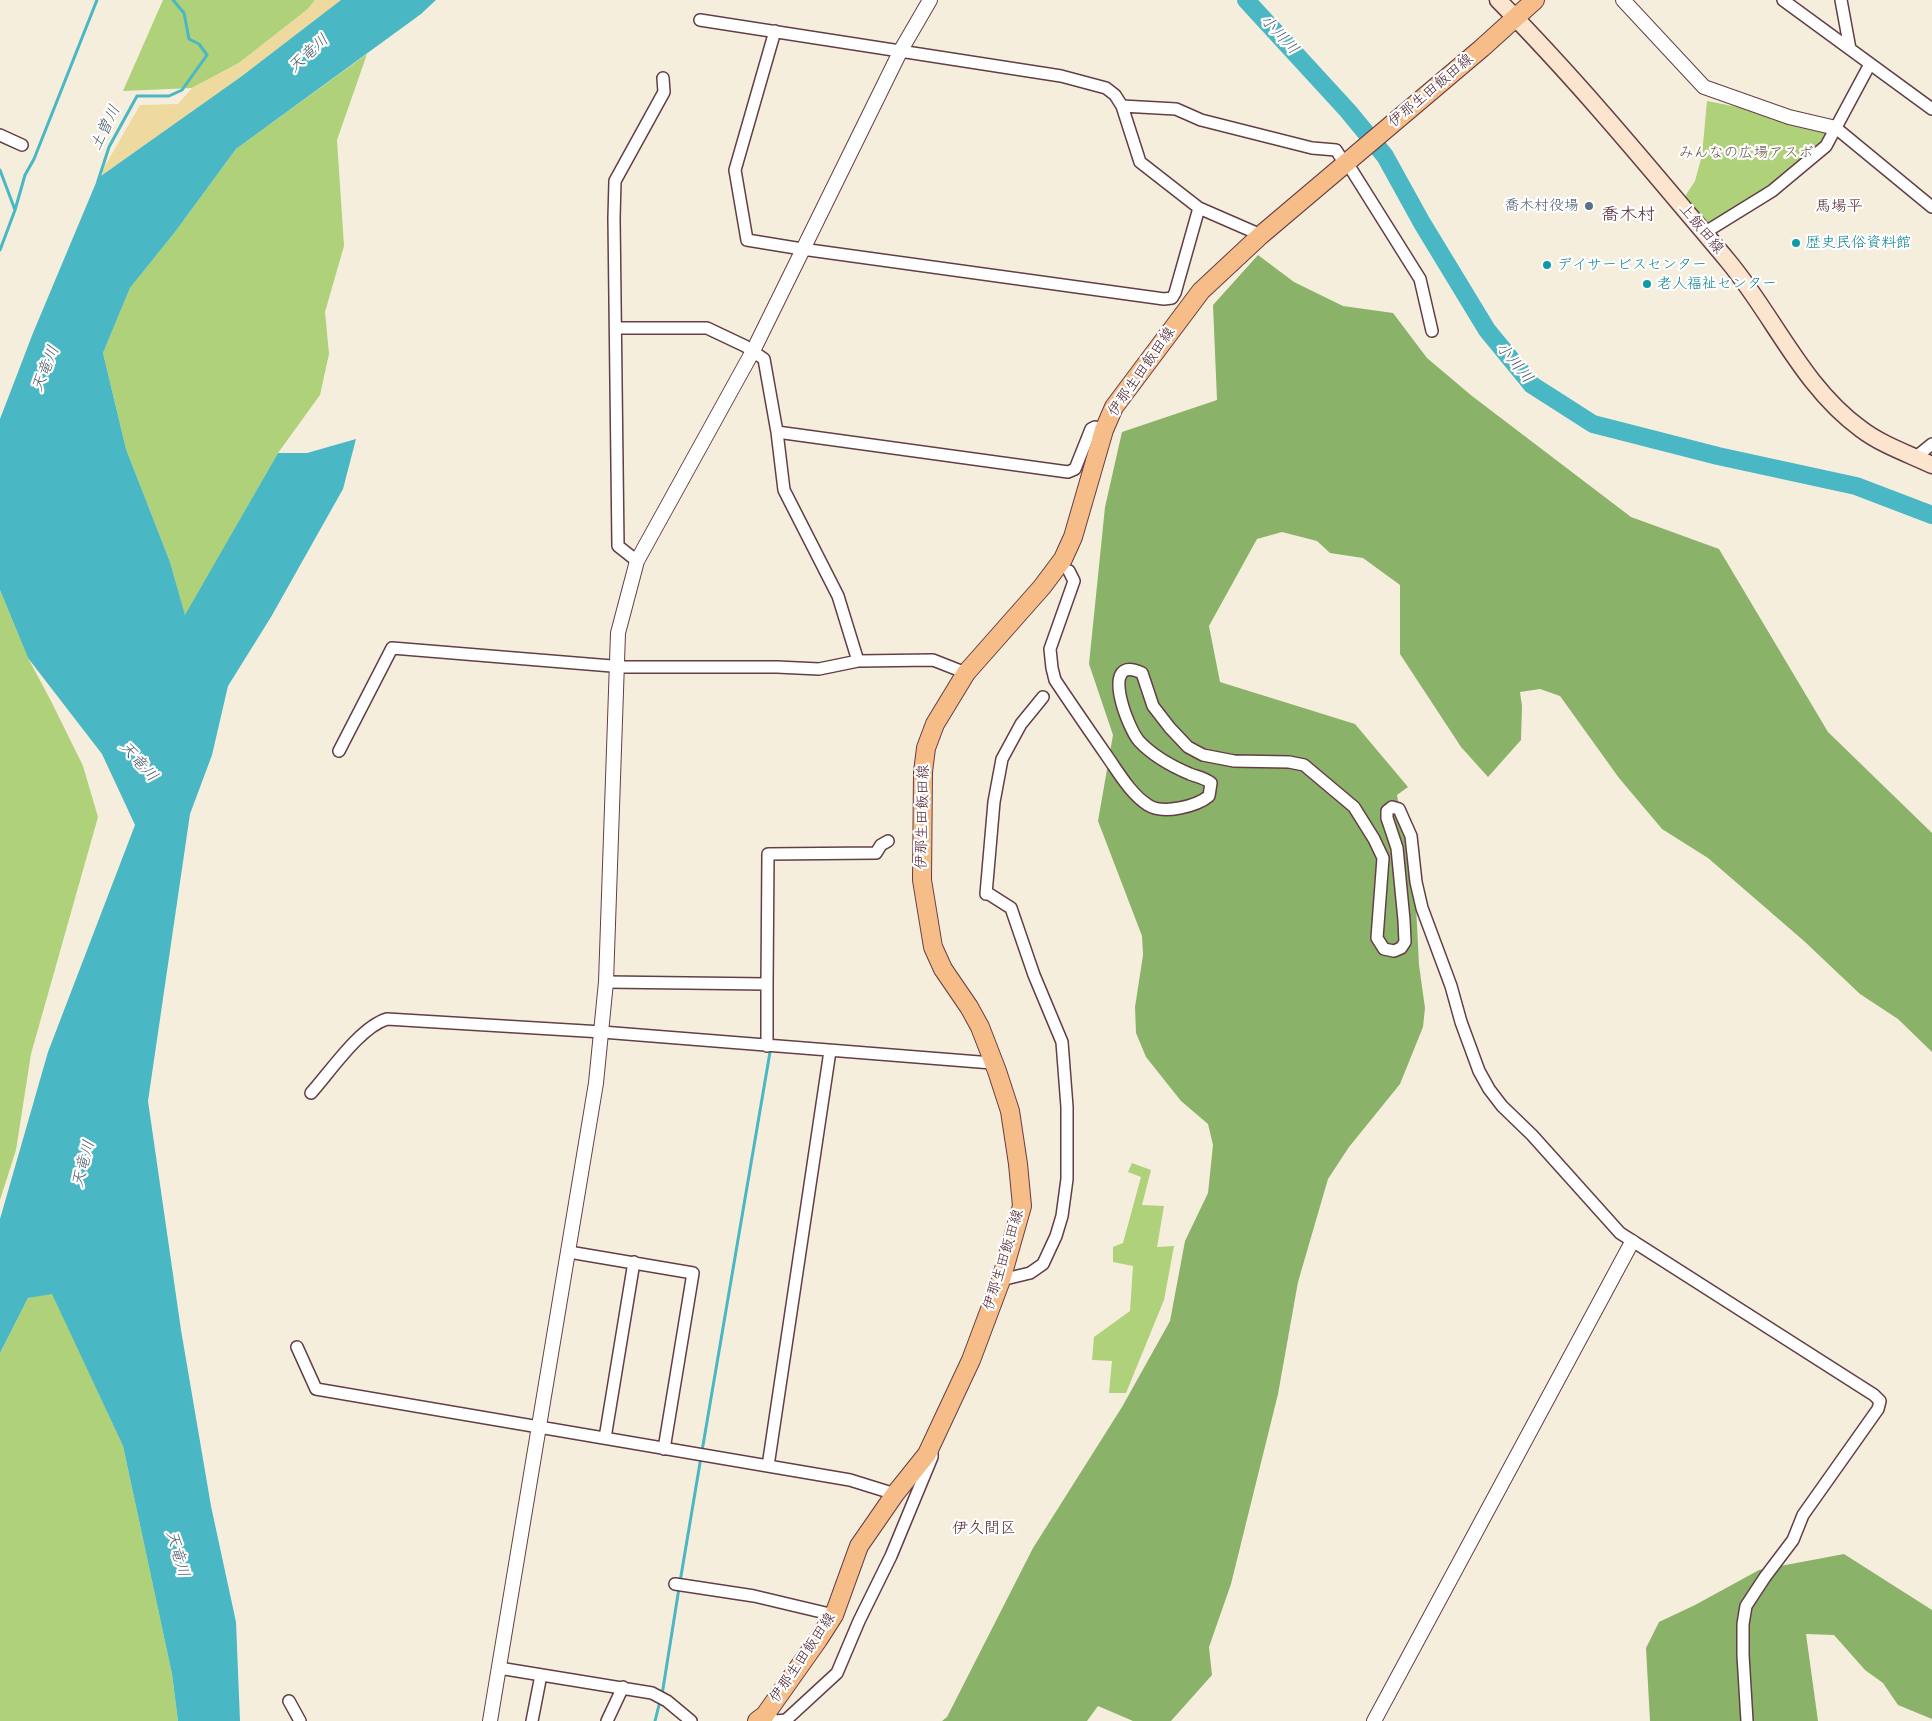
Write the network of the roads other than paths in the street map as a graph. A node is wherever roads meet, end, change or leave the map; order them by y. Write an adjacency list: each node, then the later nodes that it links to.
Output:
1 (930, 0): 10 (street)
2 (1498, 0): 7 (main road, 上飯田線)
3 (1535, 0): 7 (main road, 伊那生田飯田線)
4 (1624, 0): 16 (street)
5 (1783, 0): 11 (street)
6 (1841, 0): 11 (street)
7 (1516, 18): 19 (main road, 伊那生田飯田線); 22 (main road, 上飯田線)
8 (700, 20): 9 (street)
9 (775, 31): 10 (street); 24 (street)
10 (901, 50): 14 (street); 24 (street)
11 (1850, 50): 12 (street)
12 (1870, 64): 15 (street); 16 (street)
13 (663, 78): 25 (street)
14 (1122, 106): 19 (street); 21 (street)
15 (1932, 109)
16 (1836, 128): 20 (street); 22 (street)
17 (0, 135): 18 (street)
18 (22, 145)
19 (1348, 165): 23 (main road, 伊那生田飯田線); 26 (street)
20 (1932, 207)
21 (1199, 208): 23 (street); 24 (street)
22 (1704, 233): 31 (main road, 上飯田線)
23 (1261, 236): 28 (main road, 伊那生田飯田線)
24 (802, 250): 27 (street)
25 (616, 328): 27 (street); 33 (street)
26 (1432, 331)
27 (753, 351): 29 (street); 33 (street)
28 (1104, 430): 29 (street); 37 (main road, 伊那生田飯田線)
29 (777, 432): 35 (street)
30 (1932, 444): 31 (street)
31 (1916, 457): 32 (main road, 上飯田線)
32 (1932, 465)
33 (637, 561): 36 (street)
34 (1069, 571): 48 (street)
35 (858, 661): 36 (street); 37 (street)
36 (617, 666): 39 (street); 41 (street)
37 (966, 673): 46 (main road, 伊那生田飯田線)
38 (1043, 696): 51 (street)
39 (339, 751)
40 (888, 841): 42 (street)
41 (606, 982): 42 (street); 43 (street)
42 (767, 984): 44 (street)
43 (602, 1032): 44 (street); 47 (street); 49 (street)
44 (767, 1046): 45 (street)
45 (830, 1051): 46 (street); 57 (street)
46 (992, 1063): 51 (main road, 伊那生田飯田線)
47 (311, 1093)
48 (1632, 1242): 71 (street); 72 (street)
49 (569, 1252): 50 (street); 53 (street)
50 (634, 1262): 54 (street); 56 (street)
51 (1001, 1280): 55 (main road, 伊那生田飯田線)
52 (297, 1347): 53 (street)
53 (540, 1426): 54 (street); 61 (street)
54 (605, 1438): 56 (street)
55 (932, 1444): 58 (main road, 伊那生田飯田線); 65 (street)
56 (664, 1448): 57 (street)
57 (768, 1466): 58 (street)
58 (895, 1494): 60 (main road, 伊那生田飯田線)
59 (679, 1584): 60 (street)
60 (834, 1615): 65 (main road, 伊那生田飯田線)
61 (499, 1668): 62 (street); 67 (street)
62 (541, 1675): 63 (street); 68 (street)
63 (623, 1688): 69 (street); 70 (street)
64 (289, 1700): 66 (street)
65 (761, 1718)
66 (300, 1721)
67 (490, 1721)
68 (532, 1721)
69 (607, 1721)
70 (691, 1721)
71 (1374, 1721)
72 (1747, 1721)

